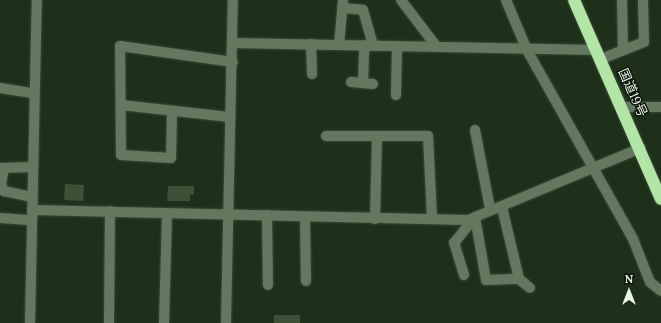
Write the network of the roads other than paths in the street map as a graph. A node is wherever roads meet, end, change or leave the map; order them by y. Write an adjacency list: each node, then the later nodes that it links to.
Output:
1 (37, 0): 22 (street)
2 (233, 0): 9 (street)
3 (401, 0): 13 (street)
4 (506, 0): 15 (street)
5 (574, 0): 17 (highway, 国道19号)
6 (622, 0): 16 (street)
7 (643, 0): 16 (street)
8 (342, 4): 11 (street); 12 (street)
9 (233, 43): 10 (street); 18 (street)
10 (311, 44): 11 (street); 19 (street)
11 (339, 45): 12 (street)
12 (368, 45): 14 (street); 20 (street)
13 (436, 46): 14 (street); 15 (street)
14 (397, 47): 23 (street)
15 (527, 50): 17 (street); 35 (street)
16 (623, 50): 17 (street)
17 (599, 55): 25 (highway, 国道19号)
18 (233, 62): 24 (street); 28 (street)
19 (312, 74)
20 (351, 82)
21 (0, 88): 22 (street)
22 (33, 93): 33 (street)
23 (396, 95)
24 (122, 105): 27 (street); 27 (street)
25 (623, 107): 26 (street); 32 (highway, 国道19号)
26 (661, 107)
27 (172, 111): 28 (street)
28 (229, 117): 43 (street)
29 (476, 130): 39 (street)
30 (326, 136): 31 (street)
31 (377, 137): 48 (street); 49 (street)
32 (641, 148): 35 (street); 37 (highway, 国道19号)
33 (32, 167): 34 (street); 36 (street)
34 (2, 168): 36 (street)
35 (593, 168): 38 (street); 56 (street)
36 (32, 197): 40 (street)
37 (661, 199)
38 (502, 207): 39 (street); 52 (street)
39 (490, 209): 45 (street)
40 (32, 210): 41 (street); 50 (street)
41 (110, 211): 42 (street); 58 (street)
42 (167, 213): 43 (street); 59 (street)
43 (228, 214): 44 (street); 60 (street)
44 (267, 215): 47 (street); 54 (street)
45 (475, 217): 49 (street); 51 (street); 52 (street)
46 (0, 218): 50 (street)
47 (305, 218): 48 (street); 53 (street)
48 (375, 219): 49 (street)
49 (432, 219)
50 (32, 220): 57 (street)
51 (464, 275)
52 (519, 279): 55 (street)
53 (306, 281)
54 (268, 286)
55 (530, 288)
56 (661, 291)
57 (30, 323)
58 (109, 323)
59 (164, 323)
60 (226, 323)

